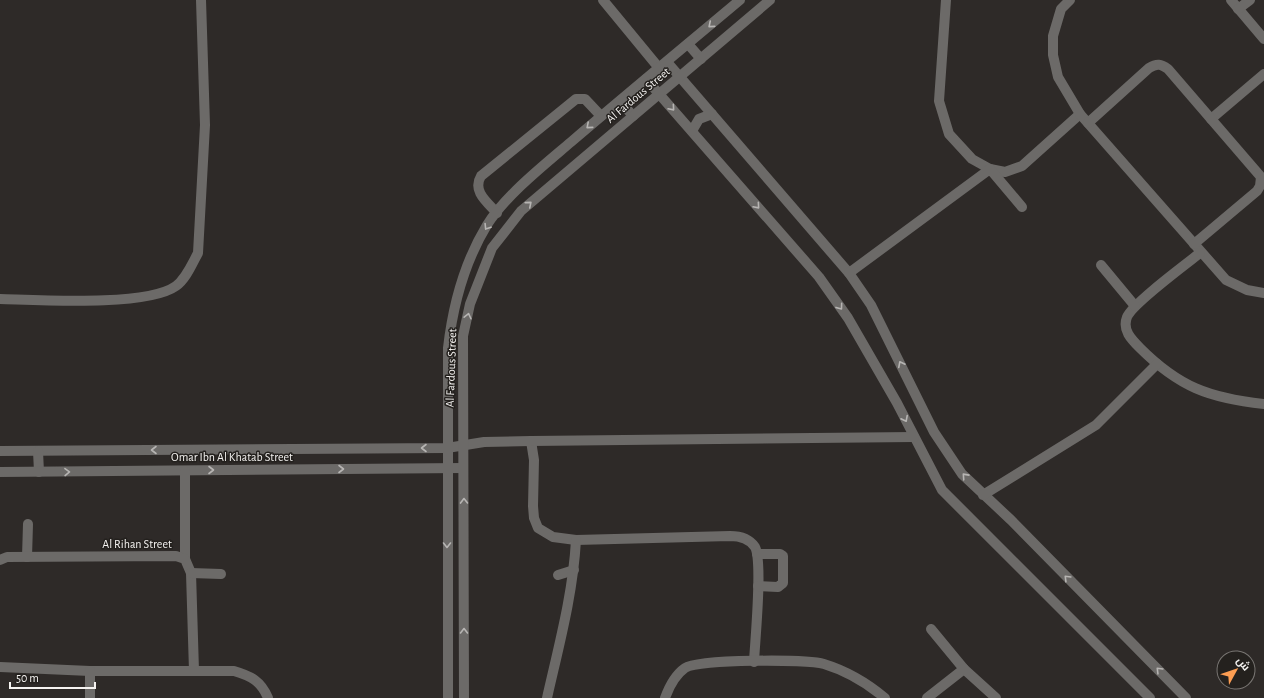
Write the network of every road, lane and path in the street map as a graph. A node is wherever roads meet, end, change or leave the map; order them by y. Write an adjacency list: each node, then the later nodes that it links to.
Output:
1 (201, 0): 33 (street)
2 (603, 0): 13 (street)
3 (740, 0): 11 (street, Al Fardous Street, one-way to 11)
4 (770, 0): 12 (street, Al Fardous Street)
5 (946, 0): 26 (street)
6 (1070, 0): 20 (street)
7 (1231, 0): 9 (street)
8 (1250, 0): 9 (street)
9 (1238, 9): 10 (street)
10 (1264, 39)
11 (688, 44): 12 (street); 13 (street, Al Fardous Street)
12 (701, 59): 15 (street, Al Fardous Street)
13 (663, 65): 15 (street); 16 (street, Al Fardous Street)
14 (1264, 74): 23 (street)
15 (680, 76): 17 (street, Al Fardous Street); 19 (street)
16 (646, 79): 17 (street); 18 (street, Al Fardous Street)
17 (659, 94): 22 (street, Al Fardous Street); 25 (street, one-way to 25)
18 (620, 101): 21 (street, Al Fardous Street); 22 (street)
19 (712, 114): 25 (street); 31 (street)
20 (1080, 114): 24 (street); 26 (street)
21 (601, 116): 28 (street, Al Fardous Street, one-way to 28); 28 (street)
22 (633, 116): 39 (street, Al Fardous Street, one-way to 22)
23 (1211, 119): 24 (street); 29 (street)
24 (1088, 123): 29 (street)
25 (692, 131): 37 (street, one-way to 37)
26 (990, 169): 27 (street); 31 (street)
27 (1022, 207)
28 (497, 213): 40 (street, Al Fardous Street, one-way to 40)
29 (1197, 248): 32 (street); 34 (street)
30 (1101, 265): 34 (street)
31 (849, 273): 48 (street, one-way to 31)
32 (1264, 293)
33 (0, 299)
34 (1135, 306): 35 (street)
35 (1156, 364): 36 (street); 48 (street)
36 (1264, 404)
37 (914, 437): 38 (street, Omar Ibn Al Khatab Street); 77 (street)
38 (531, 440): 39 (street, Omar Ibn Al Khatab Street); 50 (street)
39 (463, 446): 40 (street, Omar Ibn Al Khatab Street); 44 (street, Al Fardous Street)
40 (447, 448): 42 (street, Omar Ibn Al Khatab Street, one-way to 42); 43 (street, Al Fardous Street)
41 (0, 451): 42 (street, Omar Ibn Al Khatab Street)
42 (38, 451): 47 (street)
43 (447, 468): 44 (street, Omar Ibn Al Khatab Street); 45 (street, Omar Ibn Al Khatab Street, one-way to 43); 62 (street, Al Fardous Street, one-way to 62)
44 (463, 468): 61 (street, Al Fardous Street, one-way to 44)
45 (185, 471): 47 (street, Omar Ibn Al Khatab Street, one-way to 45); 53 (street)
46 (0, 472): 47 (street, Omar Ibn Al Khatab Street)
47 (39, 472)
48 (983, 495): 78 (street, one-way to 48)
49 (28, 524): 52 (street)
50 (576, 540): 51 (street); 55 (street)
51 (758, 554): 59 (street); 59 (street)
52 (28, 557): 53 (street, Al Rihan Street); 54 (street, Al Rihan Street)
53 (185, 559): 56 (street, Al Rihan Street)
54 (0, 560)
55 (574, 570): 58 (street); 72 (street)
56 (191, 573): 57 (street); 67 (street, Al Rihan Street)
57 (221, 574)
58 (558, 575)
59 (758, 586): 63 (street)
60 (931, 629): 65 (street)
61 (464, 658): 62 (street); 71 (street, Al Fardous Street)
62 (448, 659): 70 (street, Al Fardous Street)
63 (754, 662): 73 (street); 74 (street)
64 (0, 667): 66 (street)
65 (964, 669): 75 (street); 76 (street)
66 (90, 671): 67 (street); 68 (street)
67 (194, 671): 69 (street)
68 (90, 698)
69 (268, 698)
70 (448, 698)
71 (464, 698)
72 (547, 698)
73 (665, 698)
74 (885, 698)
75 (927, 698)
76 (996, 698)
77 (1150, 698)
78 (1186, 698)

